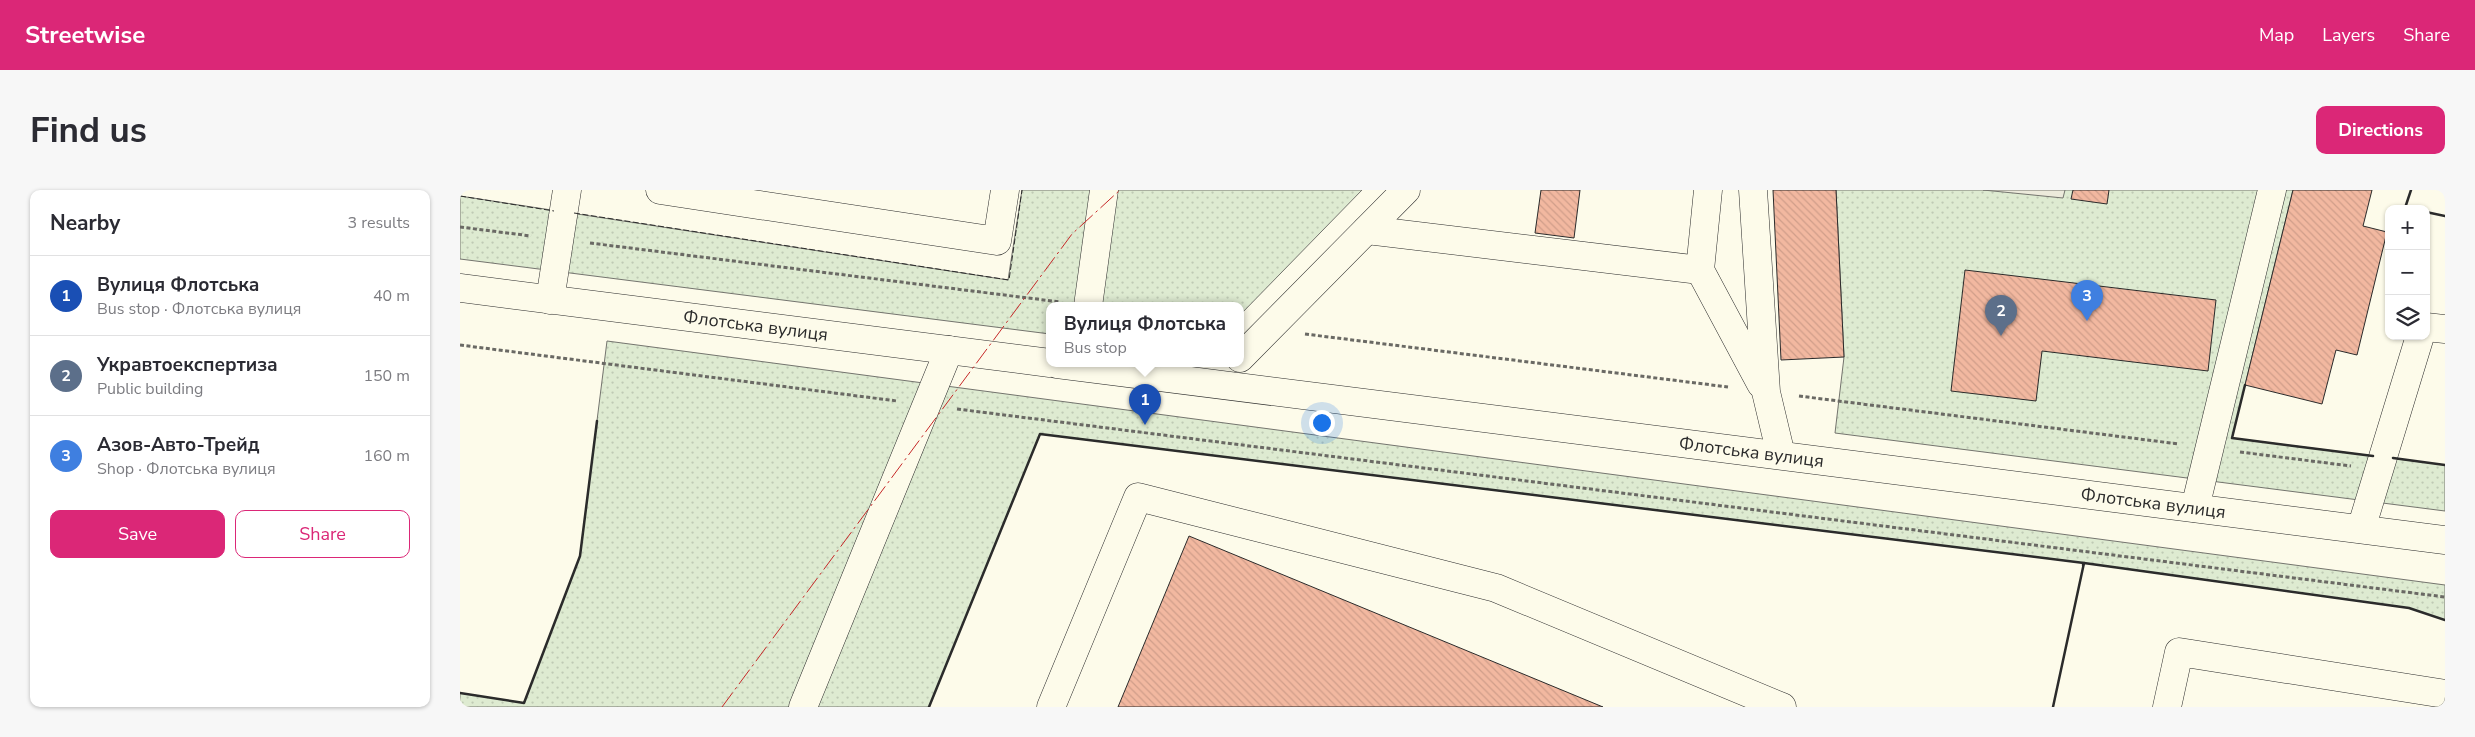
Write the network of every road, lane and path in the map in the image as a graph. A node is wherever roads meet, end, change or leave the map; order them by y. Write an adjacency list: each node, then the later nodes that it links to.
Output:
1 (566, 190): 11 (street)
2 (660, 190): 3 (street)
3 (1005, 190)
4 (1104, 190): 16 (street)
5 (1406, 190): 10 (street)
6 (1708, 190): 12 (street)
7 (1753, 190): 28 (street)
8 (2272, 190): 30 (street)
9 (460, 227): 11 (path)
10 (1367, 230): 12 (street); 18 (street)
11 (559, 239): 14 (street); 15 (path)
12 (1700, 270): 28 (street)
13 (460, 288): 14 (street, Флотська вулиця)
14 (550, 300): 22 (street, Флотська вулиця)
15 (1056, 302)
16 (1089, 302)
17 (2430, 327): 19 (street)
18 (1269, 329): 23 (street); 28 (path)
19 (2445, 329)
20 (2419, 340): 32 (street)
21 (460, 346): 29 (path)
22 (949, 350): 24 (street, Флотська вулиця); 29 (street)
23 (1244, 354)
24 (1046, 362)
25 (1087, 367): 27 (street, Флотська вулиця)
26 (1232, 367): 27 (street)
27 (1215, 384): 31 (street, Флотська вулиця)
28 (1766, 392): 30 (path); 31 (street)
29 (926, 405): 36 (path); 38 (street)
30 (2209, 448): 32 (path); 33 (street)
31 (1781, 455): 33 (street, Флотська вулиця)
32 (2379, 470): 34 (street)
33 (2195, 508): 34 (street, Флотська вулиця)
34 (2361, 529): 35 (street, Флотська вулиця)
35 (2445, 540)
36 (2445, 597)
37 (2445, 694): 41 (street)
38 (803, 707)
39 (1051, 707): 40 (street)
40 (1782, 707)
41 (2167, 707)

